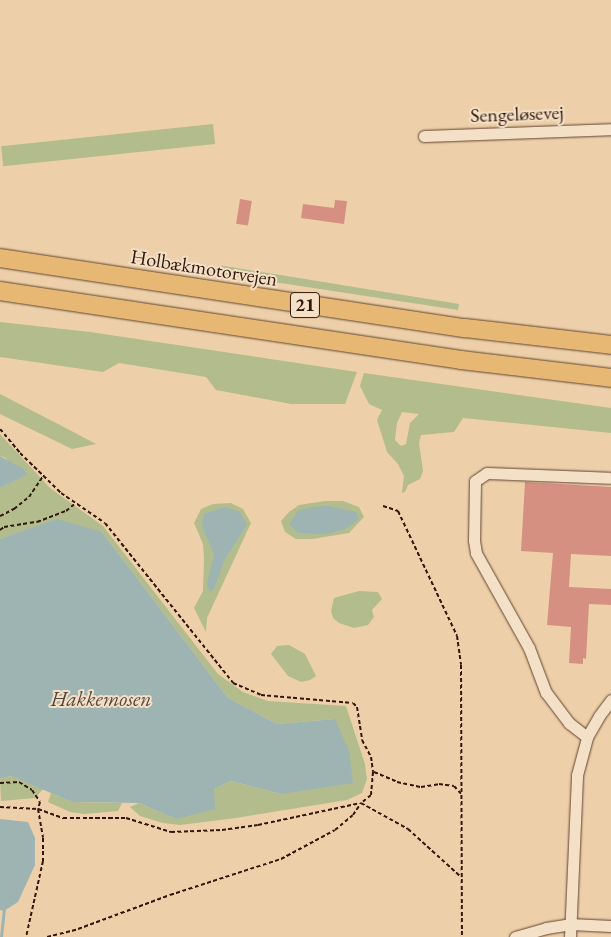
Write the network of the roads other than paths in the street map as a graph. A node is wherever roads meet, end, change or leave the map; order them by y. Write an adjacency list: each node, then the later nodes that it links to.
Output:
1 (611, 129): 2 (street, Sengeløsevej)
2 (424, 136)
3 (0, 258): 6 (highway, Holbækmotorvejen / 21)
4 (0, 291): 8 (highway, 21)
5 (611, 341): 6 (highway)
6 (589, 343): 7 (highway, Holbækmotorvejen / 21)
7 (611, 345)
8 (611, 378)
9 (608, 478): 11 (street)
10 (611, 700): 11 (street)
11 (587, 737): 12 (street)
12 (570, 924): 13 (street); 14 (street); 15 (street)
13 (611, 926)
14 (514, 937)
15 (570, 937)

